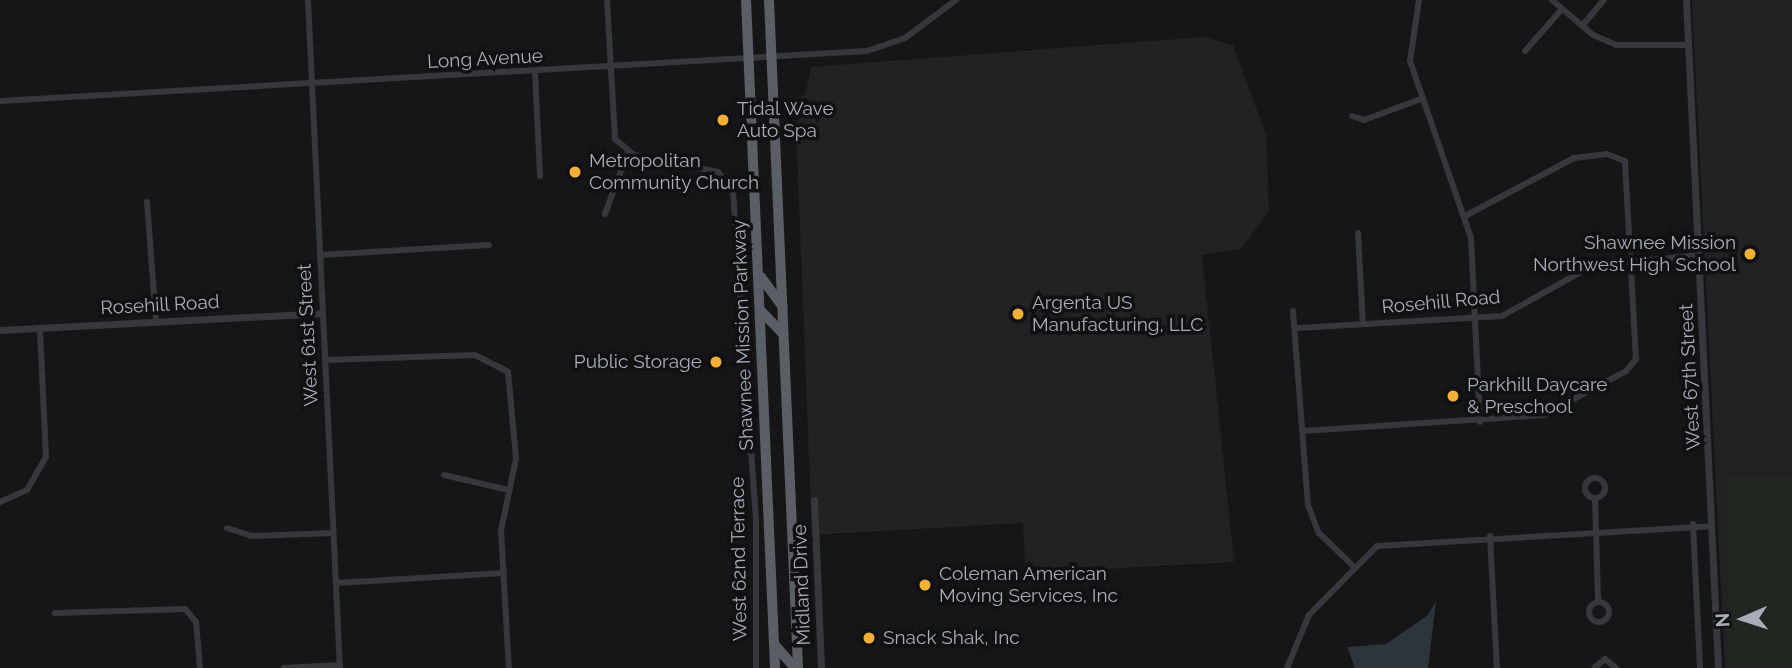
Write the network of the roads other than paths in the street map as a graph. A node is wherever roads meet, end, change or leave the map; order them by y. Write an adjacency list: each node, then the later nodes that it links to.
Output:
1 (308, 0): 18 (street, West 61st Street)
2 (607, 0): 16 (street)
3 (746, 0): 15 (highway, Shawnee Mission Parkway)
4 (769, 0): 14 (highway, Shawnee Mission Parkway)
5 (956, 0): 14 (street, Long Avenue)
6 (1552, 0): 10 (street)
7 (1604, 0): 11 (street)
8 (1686, 0): 12 (street, West 67th Street)
9 (1417, 1): 19 (street)
10 (1562, 9): 11 (street); 13 (street)
11 (1582, 26): 12 (street)
12 (1689, 46): 30 (street, West 67th Street)
13 (1525, 51)
14 (772, 57): 15 (street, Long Avenue); 33 (highway, Shawnee Mission Parkway)
15 (748, 59): 16 (street, Long Avenue); 32 (highway, Shawnee Mission Parkway)
16 (609, 69): 17 (street, Long Avenue); 22 (street)
17 (535, 72): 18 (street, Long Avenue); 23 (street)
18 (312, 84): 20 (street, Long Avenue); 29 (street, West 61st Street)
19 (1421, 99): 21 (street); 26 (street)
20 (0, 101)
21 (1352, 116)
22 (628, 152): 25 (street); 68 (street, West 62nd Terrace)
23 (540, 176)
24 (147, 202): 38 (street)
25 (605, 214)
26 (1465, 216): 31 (street); 37 (street)
27 (1358, 233): 39 (street)
28 (489, 245): 29 (street)
29 (320, 255): 36 (street, West 61st Street)
30 (1699, 255): 31 (street, Rosehill Road); 53 (street, West 67th Street)
31 (1634, 259): 37 (street, Rosehill Road); 45 (street)
32 (759, 274): 33 (highway); 34 (highway, Shawnee Mission Parkway)
33 (783, 307): 43 (highway, Shawnee Mission Parkway)
34 (761, 311): 43 (highway); 63 (highway, Shawnee Mission Parkway)
35 (1293, 311): 41 (street)
36 (322, 313): 38 (street, Rosehill Road); 44 (street, West 61st Street)
37 (1475, 319): 39 (street, Rosehill Road); 45 (street)
38 (156, 321): 40 (street, Rosehill Road)
39 (1363, 324): 41 (street, Rosehill Road)
40 (40, 328): 42 (street, Rosehill Road); 51 (street)
41 (1298, 328): 46 (street)
42 (0, 330)
43 (784, 337): 70 (highway, Shawnee Mission Parkway)
44 (325, 360): 48 (street); 55 (street, West 61st Street)
45 (1480, 422): 46 (street)
46 (1303, 431): 58 (street)
47 (444, 475): 48 (street)
48 (509, 490): 59 (street)
49 (1595, 498): 57 (street)
50 (814, 500): 71 (street, Midland Drive)
51 (0, 502)
52 (1693, 524): 53 (street); 57 (street); 76 (street)
53 (1712, 526): 77 (street, West 67th Street)
54 (227, 528): 55 (street)
55 (333, 533): 60 (street, West 61st Street)
56 (1490, 536): 57 (street); 58 (street); 73 (street)
57 (1597, 538): 61 (street)
58 (1353, 566): 72 (street)
59 (504, 573): 60 (street); 67 (street)
60 (335, 583): 64 (street, West 61st Street)
61 (1598, 602)
62 (55, 613): 65 (street)
63 (773, 643): 69 (highway, Shawnee Mission Parkway); 70 (highway)
64 (340, 666): 66 (street)
65 (200, 668)
66 (284, 668)
67 (509, 668)
68 (757, 668)
69 (775, 668)
70 (796, 668)
71 (821, 668)
72 (1287, 668)
73 (1497, 668)
74 (1594, 668): 75 (street)
75 (1616, 668)
76 (1700, 668)
77 (1718, 668)

